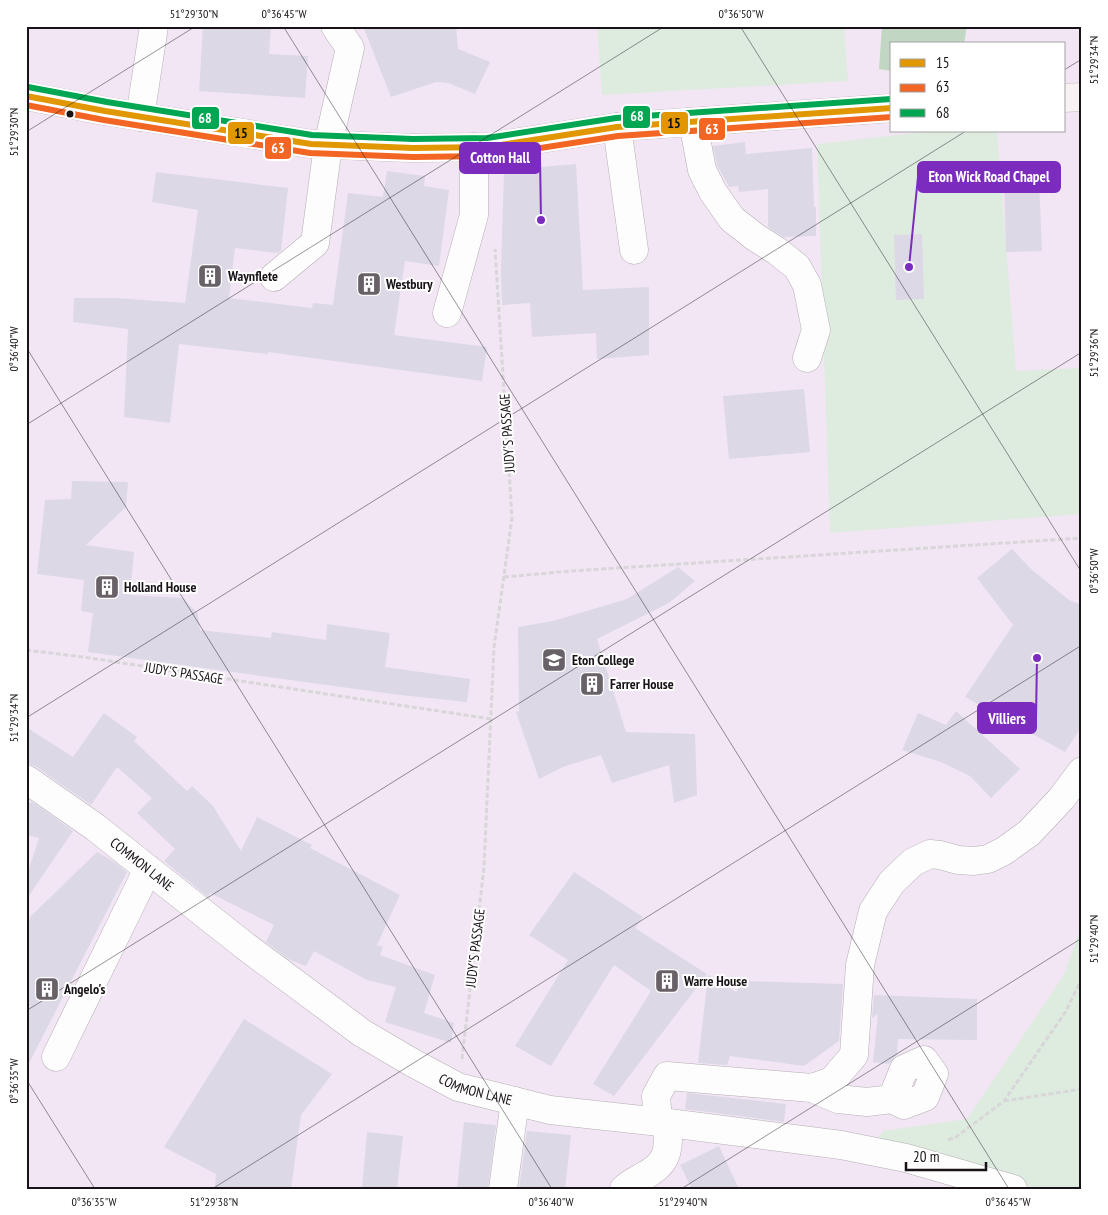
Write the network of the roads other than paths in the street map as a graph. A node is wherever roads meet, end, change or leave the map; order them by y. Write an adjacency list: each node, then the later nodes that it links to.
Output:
1 (154, 26): 7 (street)
2 (335, 26): 10 (street)
3 (26, 96): 7 (main road)
4 (1082, 97): 5 (main road)
5 (1066, 98)
6 (890, 108): 8 (main road)
7 (140, 117): 10 (main road)
8 (693, 122): 9 (main road); 15 (street)
9 (617, 127): 11 (main road); 12 (street)
10 (328, 145): 11 (main road); 13 (street)
11 (474, 147): 14 (street)
12 (634, 250)
13 (274, 277)
14 (447, 313)
15 (807, 358)
16 (1082, 771): 20 (street)
17 (26, 779): 18 (street, COMMON LANE)
18 (148, 869): 19 (street); 22 (street, COMMON LANE)
19 (56, 1058)
20 (812, 1088): 21 (street); 23 (street)
21 (892, 1100)
22 (515, 1101): 23 (street, COMMON LANE); 24 (street)
23 (663, 1122): 25 (street); 26 (street, COMMON LANE)
24 (502, 1189)
25 (624, 1189)
26 (1013, 1189)

